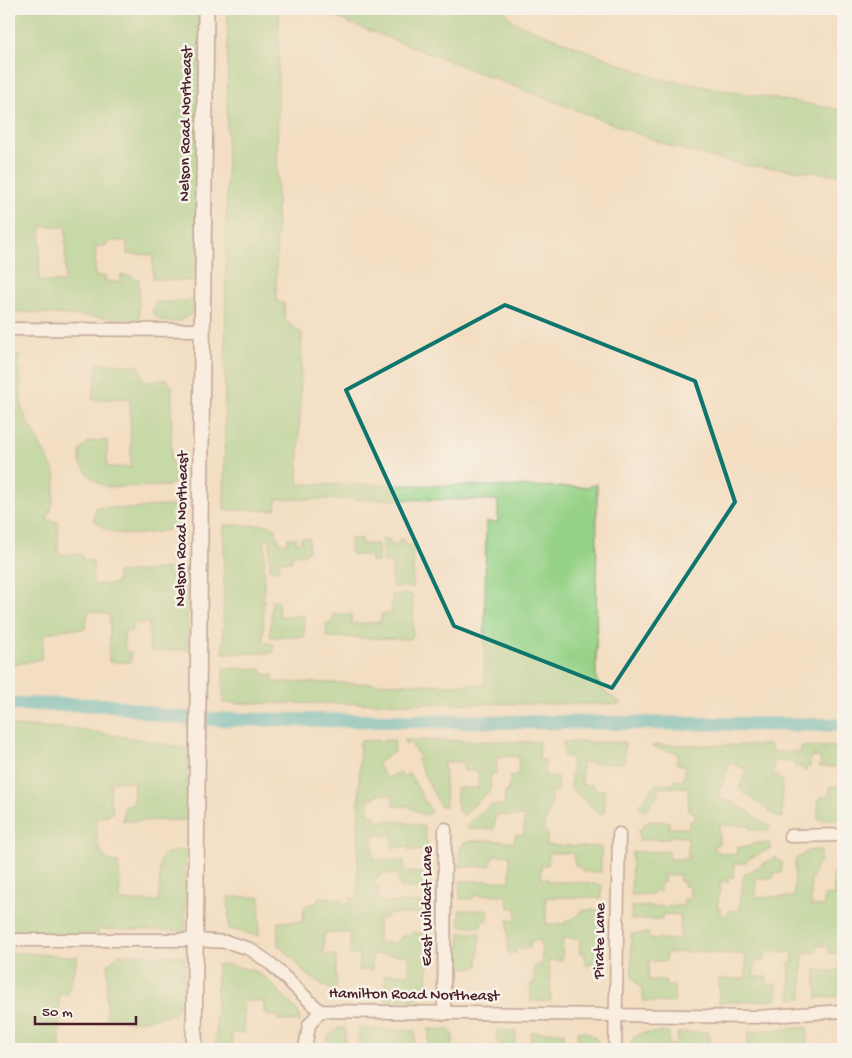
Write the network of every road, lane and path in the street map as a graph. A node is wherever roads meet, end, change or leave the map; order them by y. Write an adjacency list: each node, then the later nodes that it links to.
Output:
1 (206, 9): 3 (street, Nelson Road Northeast)
2 (9, 329): 3 (street)
3 (202, 330): 9 (street, Nelson Road Northeast)
4 (445, 829): 12 (street, East Wildcat Lane)
5 (618, 834): 13 (street, Pirate Lane)
6 (790, 836): 7 (street)
7 (843, 836)
8 (9, 940): 9 (street, Hamilton Road Northeast)
9 (195, 940): 10 (street, Hamilton Road Northeast); 14 (street, Nelson Road Northeast)
10 (320, 1011): 12 (street, Hamilton Road Northeast); 15 (street)
11 (843, 1011): 13 (street, Hamilton Road Northeast)
12 (444, 1014): 13 (street, Hamilton Road Northeast)
13 (616, 1014): 16 (street, Pirate Lane)
14 (194, 1049)
15 (305, 1049)
16 (615, 1049)

